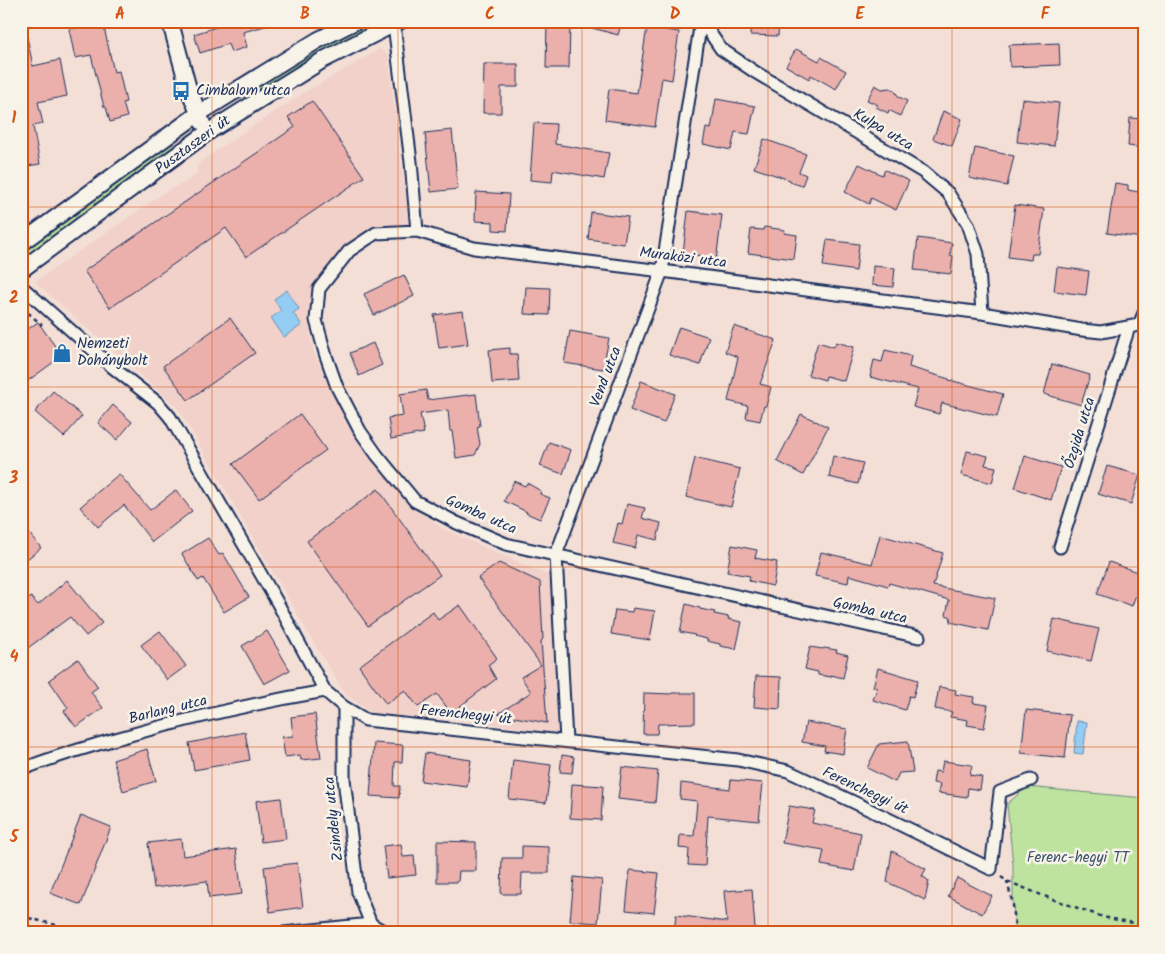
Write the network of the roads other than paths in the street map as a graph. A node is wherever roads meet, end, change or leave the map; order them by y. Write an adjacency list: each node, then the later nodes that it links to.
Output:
1 (170, 21): 5 (street)
2 (356, 21): 5 (street, Pusztaszeri út)
3 (701, 21): 10 (street, Vend utca); 12 (street, Kulpa utca)
4 (397, 22): 6 (street, Pusztaszeri út); 7 (street)
5 (198, 114): 6 (street); 8 (street, Pusztaszeri út)
6 (208, 132): 9 (street, Pusztaszeri út)
7 (417, 231): 10 (street, Muraközi utca); 16 (street, Gomba utca)
8 (21, 243)
9 (21, 270)
10 (662, 271): 12 (street, Muraközi utca); 16 (street, Vend utca)
11 (21, 286): 18 (street, Ferenchegyi út)
12 (982, 312): 14 (street, Muraközi utca)
13 (1144, 313): 14 (street)
14 (1137, 327): 15 (street, Őzgida utca)
15 (1060, 547)
16 (556, 555): 17 (street, Gomba utca); 20 (street, Vend utca)
17 (919, 638)
18 (325, 691): 19 (street, Ferenchegyi út); 21 (street, Barlang utca)
19 (344, 707): 20 (street, Ferenchegyi út); 23 (street, Zsindely utca)
20 (566, 741): 22 (street, Ferenchegyi út)
21 (21, 770)
22 (1030, 780)
23 (371, 924): 24 (street); 25 (street)
24 (283, 933)
25 (387, 933)

